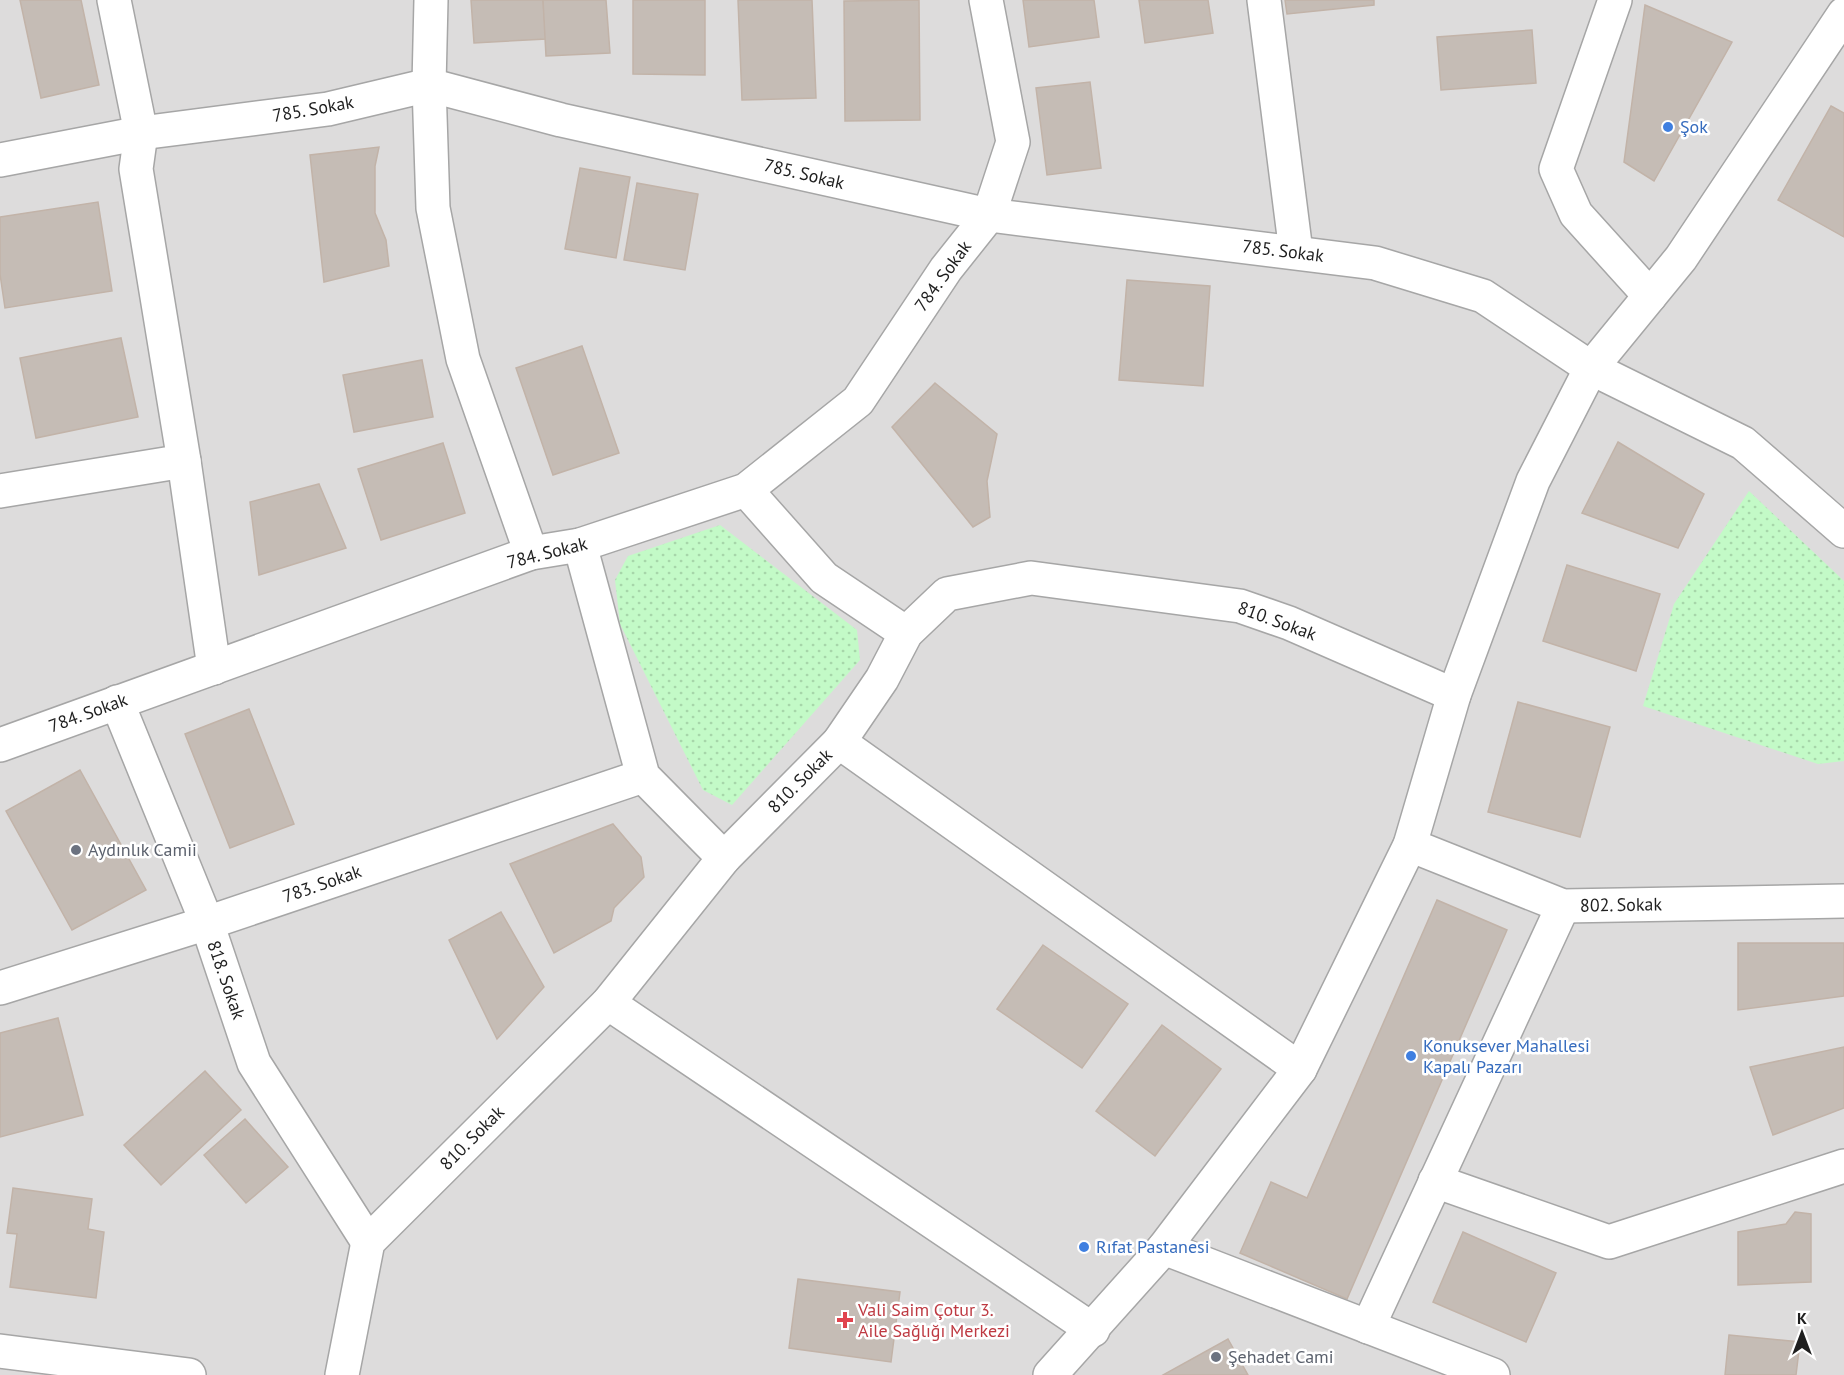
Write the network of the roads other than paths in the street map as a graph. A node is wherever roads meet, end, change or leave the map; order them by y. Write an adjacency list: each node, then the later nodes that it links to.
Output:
1 (114, 0): 8 (street)
2 (430, 0): 7 (street)
3 (986, 0): 10 (street)
4 (1264, 0): 11 (street)
5 (1615, 0): 12 (street)
6 (1844, 14): 12 (street)
7 (429, 85): 8 (street, 785. Sokak); 10 (street, 785. Sokak); 19 (street)
8 (141, 133): 9 (street, 785. Sokak); 14 (street)
9 (0, 160)
10 (989, 215): 11 (street, 785. Sokak); 15 (street, 784. Sokak)
11 (1296, 252): 13 (street, 785. Sokak)
12 (1650, 297): 13 (street)
13 (1591, 368): 17 (street, 785. Sokak); 22 (street)
14 (184, 461): 16 (street); 21 (street)
15 (746, 490): 18 (street, 784. Sokak); 20 (street)
16 (0, 491)
17 (1844, 531)
18 (580, 545): 19 (street, 784. Sokak); 26 (street)
19 (531, 553): 21 (street, 784. Sokak)
20 (906, 633): 22 (street, 810. Sokak); 24 (street, 810. Sokak)
21 (214, 668): 23 (street, 784. Sokak)
22 (1454, 695): 27 (street)
23 (117, 702): 25 (street, 784. Sokak); 31 (street, 818. Sokak)
24 (839, 742): 28 (street, 810. Sokak); 34 (street)
25 (0, 745)
26 (644, 776): 28 (street); 31 (street, 783. Sokak)
27 (1410, 845): 30 (street, 802. Sokak); 34 (street)
28 (724, 858): 33 (street, 810. Sokak)
29 (1844, 901): 30 (street, 802. Sokak)
30 (1563, 906): 36 (street)
31 (207, 923): 32 (street, 783. Sokak); 37 (street, 818. Sokak)
32 (0, 988)
33 (608, 1003): 37 (street, 810. Sokak); 40 (street)
34 (1300, 1069): 38 (street)
35 (1844, 1166): 36 (street)
36 (1435, 1181): 39 (street)
37 (368, 1242): 43 (street)
38 (1164, 1248): 39 (street); 40 (street)
39 (1368, 1327): 45 (street)
40 (1093, 1330): 44 (street)
41 (0, 1351): 42 (street)
42 (189, 1375)
43 (342, 1375)
44 (1050, 1375)
45 (1493, 1375)

